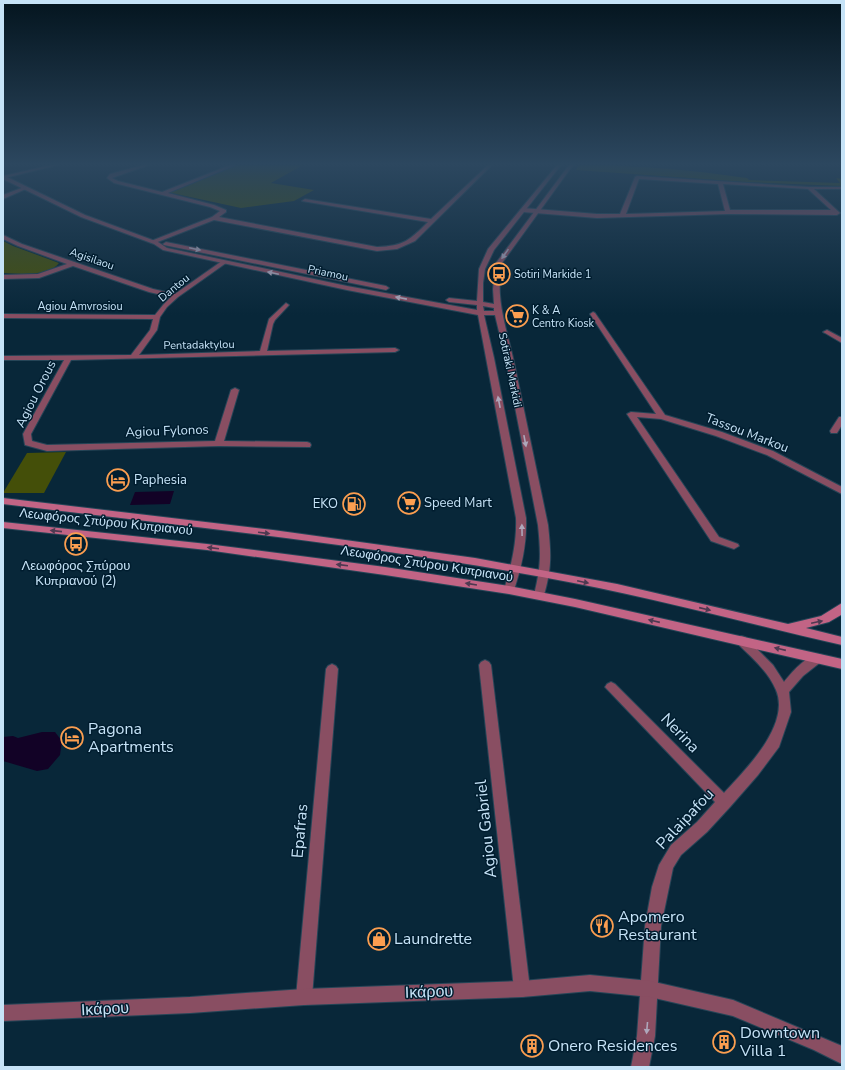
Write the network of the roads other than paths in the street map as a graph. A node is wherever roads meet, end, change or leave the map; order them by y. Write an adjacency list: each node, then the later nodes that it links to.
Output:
1 (81, 215): 13 (street, Priamou)
2 (219, 215): 10 (street)
3 (393, 215): 11 (street)
4 (437, 215): 11 (street)
5 (519, 215): 17 (street, Sotiraki Markidi)
6 (534, 215): 22 (street, Sotiraki Markidi, one-way to 22)
7 (584, 215): 9 (street)
8 (650, 215): 9 (street)
9 (622, 216)
10 (214, 218): 11 (street); 13 (street)
11 (431, 221)
12 (3, 237): 15 (street, Agisilaou)
13 (155, 242): 14 (street, Priamou); 19 (street, Priamou, one-way to 19)
14 (224, 262): 18 (street, Dantou); 21 (street, Priamou, one-way to 14)
15 (74, 263): 16 (street); 18 (street, Agisilaou)
16 (3, 277)
17 (480, 290): 19 (street); 21 (street, Sotiraki Markidi)
18 (176, 296): 25 (street, Dantou)
19 (437, 298): 21 (street, Priamou)
20 (286, 305): 29 (street)
21 (480, 309): 22 (street, Priamou); 44 (street, Sotiraki Markidi, one-way to 21)
22 (498, 310): 45 (street, Sotiraki Markidi, one-way to 45)
23 (593, 314): 34 (street)
24 (3, 316): 25 (street, Agiou Amvrosiou)
25 (157, 317): 31 (street, Dantou)
26 (827, 332): 27 (street)
27 (842, 341)
28 (395, 350): 29 (street, Pentadaktylou)
29 (263, 354): 31 (street, Pentadaktylou)
30 (69, 357): 31 (street, Pentadaktylou); 32 (street, Pentadaktylou); 37 (street, Agiou Orous)
31 (133, 357)
32 (3, 358)
33 (235, 390): 38 (street)
34 (662, 417): 40 (street, Tassou Markou); 43 (street, Tassou Markou)
35 (842, 419): 36 (street)
36 (834, 431)
37 (28, 443): 38 (street, Agiou Fylonos)
38 (219, 443): 39 (street, Agiou Fylonos)
39 (307, 445)
40 (842, 491)
41 (3, 501): 44 (main road, Λεωφόρος Σπύρου Κυπριανού, one-way to 44)
42 (3, 525): 46 (main road, Λεωφόρος Σπύρου Κυπριανού, one-way to 42)
43 (734, 546)
44 (517, 568): 45 (main road, Λεωφόρος Σπύρου Κυπριανού); 46 (street, Sotiraki Markidi)
45 (545, 573): 47 (street, Sotiraki Markidi); 49 (main road, Λεωφόρος Σπύρου Κυπριανού, one-way to 49)
46 (509, 590): 47 (main road, Λεωφόρος Σπύρου Κυπριανού)
47 (539, 595): 50 (main road, Λεωφόρος Σπύρου Κυπριανού, one-way to 47)
48 (842, 608): 49 (main road, one-way to 48)
49 (788, 628): 51 (main road, Λεωφόρος Σπύρου Κυπριανού)
50 (740, 640): 52 (main road, Λεωφόρος Σπύρου Κυπριανού, one-way to 50); 57 (street)
51 (842, 641)
52 (818, 658): 53 (main road, Λεωφόρος Σπύρου Κυπριανού); 57 (street)
53 (842, 664)
54 (485, 665): 59 (street, Agiou Gabriel)
55 (332, 669): 61 (street, Epafras)
56 (612, 687): 58 (street, Nerina)
57 (783, 691): 58 (street, Palaipafou)
58 (725, 803): 60 (street, Palaipafou)
59 (522, 989): 60 (street, Ικάρου); 61 (street, Ικάρου)
60 (650, 989): 63 (street, Ικάρου); 64 (street, Palaipafou, one-way to 64)
61 (304, 997): 62 (street, Ικάρου)
62 (3, 1013)
63 (842, 1055)
64 (640, 1067)

